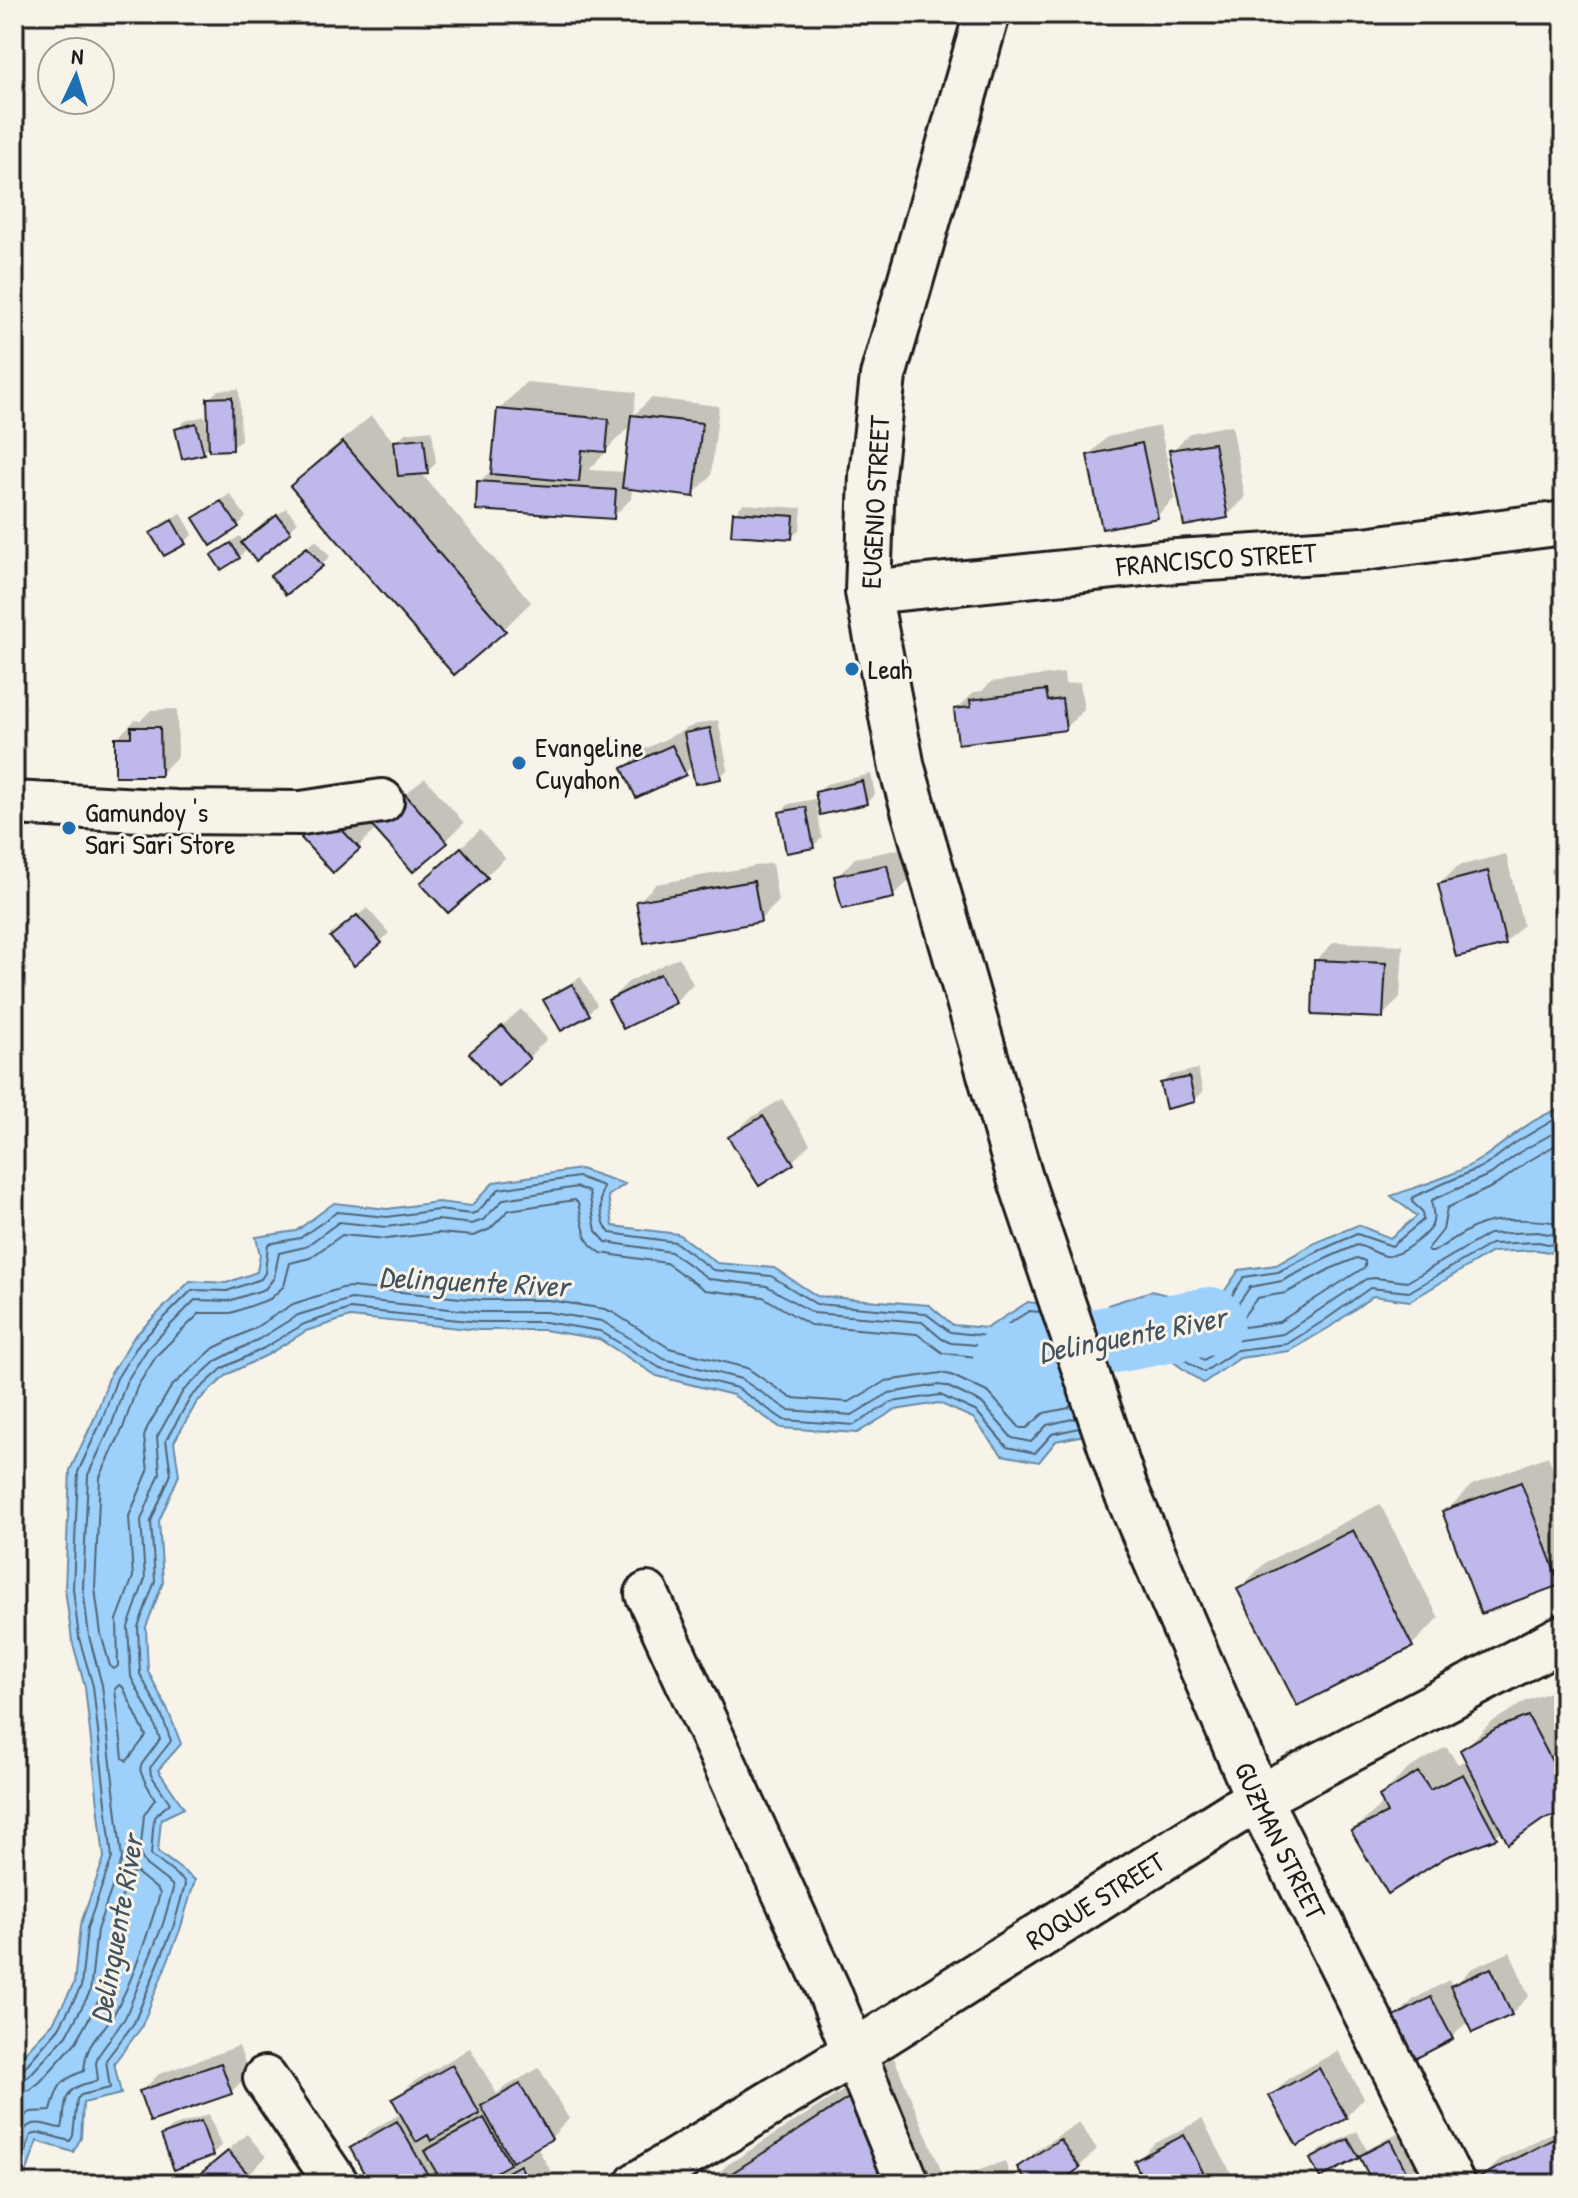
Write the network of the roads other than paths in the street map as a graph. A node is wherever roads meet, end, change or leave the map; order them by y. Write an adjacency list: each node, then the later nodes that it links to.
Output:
1 (987, 14): 3 (street, EUGENIO STREET)
2 (1564, 523): 3 (street, FRANCISCO STREET)
3 (868, 592): 6 (street, EUGENIO STREET)
4 (382, 801): 5 (street)
5 (14, 803)
6 (1125, 1488): 9 (street, GUZMAN STREET)
7 (647, 1594): 10 (street)
8 (1564, 1637): 9 (street, ROQUE STREET)
9 (1258, 1798): 10 (street, ROQUE STREET); 15 (street, GUZMAN STREET)
10 (855, 2052): 13 (street, ROQUE STREET); 14 (street)
11 (265, 2078): 12 (street)
12 (337, 2184)
13 (638, 2184)
14 (908, 2184)
15 (1452, 2184)

